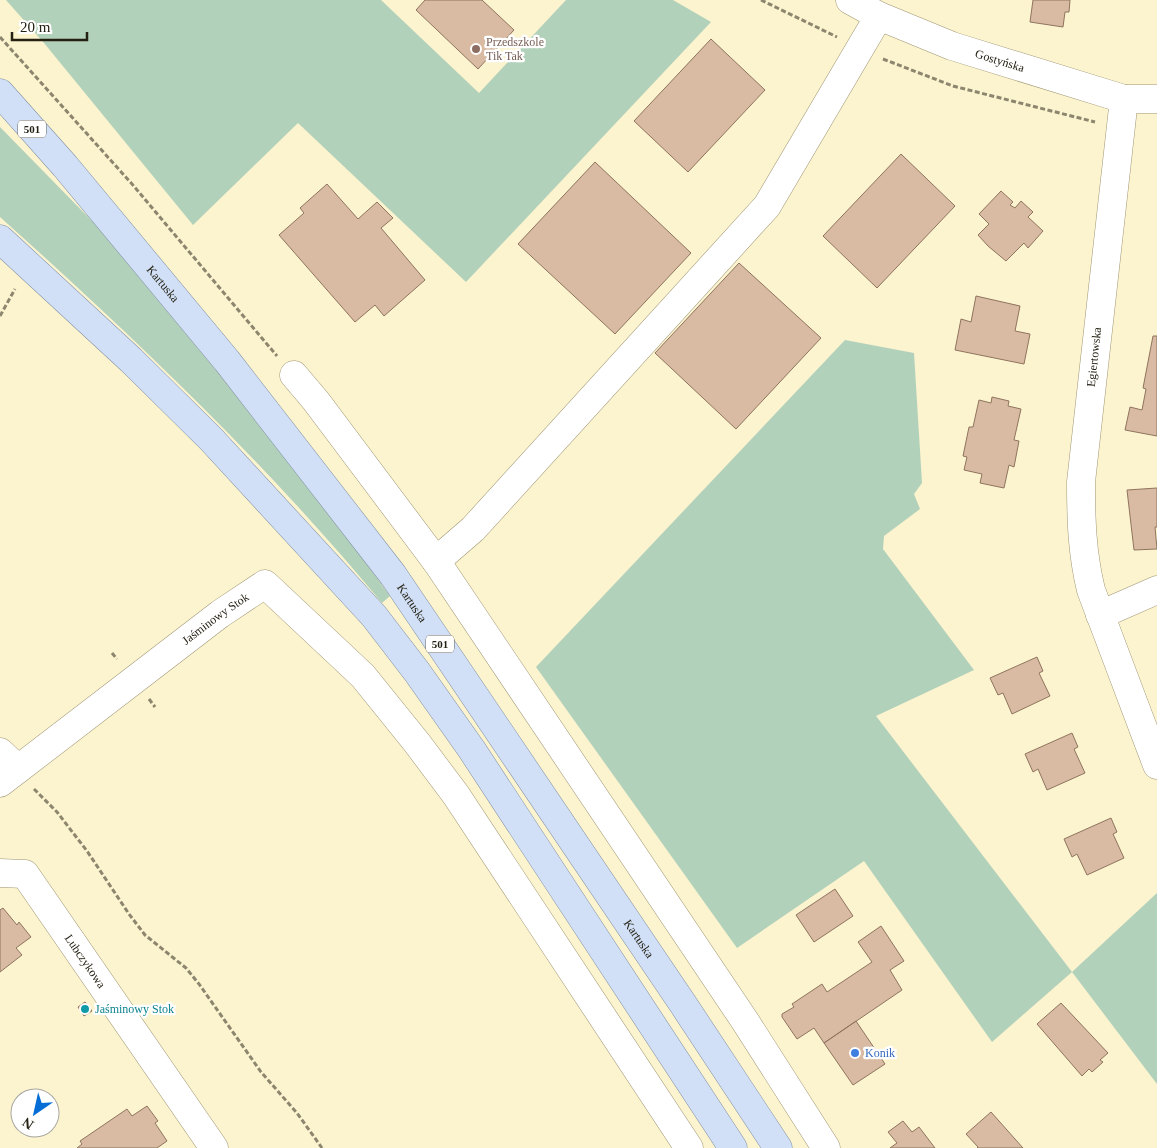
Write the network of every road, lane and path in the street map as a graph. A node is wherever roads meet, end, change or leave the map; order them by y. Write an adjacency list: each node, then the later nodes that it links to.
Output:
1 (761, 0): 5 (path)
2 (850, 0): 3 (street, Gostyńska)
3 (879, 16): 5 (street); 7 (street, Gostyńska)
4 (0, 37): 13 (path)
5 (860, 48): 9 (path); 14 (street)
6 (0, 93): 24 (main road, Kartuska / 501)
7 (1124, 98): 8 (street, Gostyńska); 9 (street, Egiertowska)
8 (1157, 99)
9 (1120, 129): 16 (street, Egiertowska)
10 (0, 238): 23 (main road)
11 (15, 289): 12 (path)
12 (0, 316)
13 (294, 375): 14 (street)
14 (436, 562): 25 (street)
15 (1157, 590): 16 (street)
16 (1100, 614): 17 (street, Egiertowska)
17 (1157, 765)
18 (6, 768): 21 (path); 22 (street, Jaśminowy Stok)
19 (12, 873): 20 (street, Lubczykowa)
20 (214, 1148)
21 (322, 1148)
22 (689, 1148)
23 (733, 1148)
24 (778, 1148)
25 (826, 1148)

